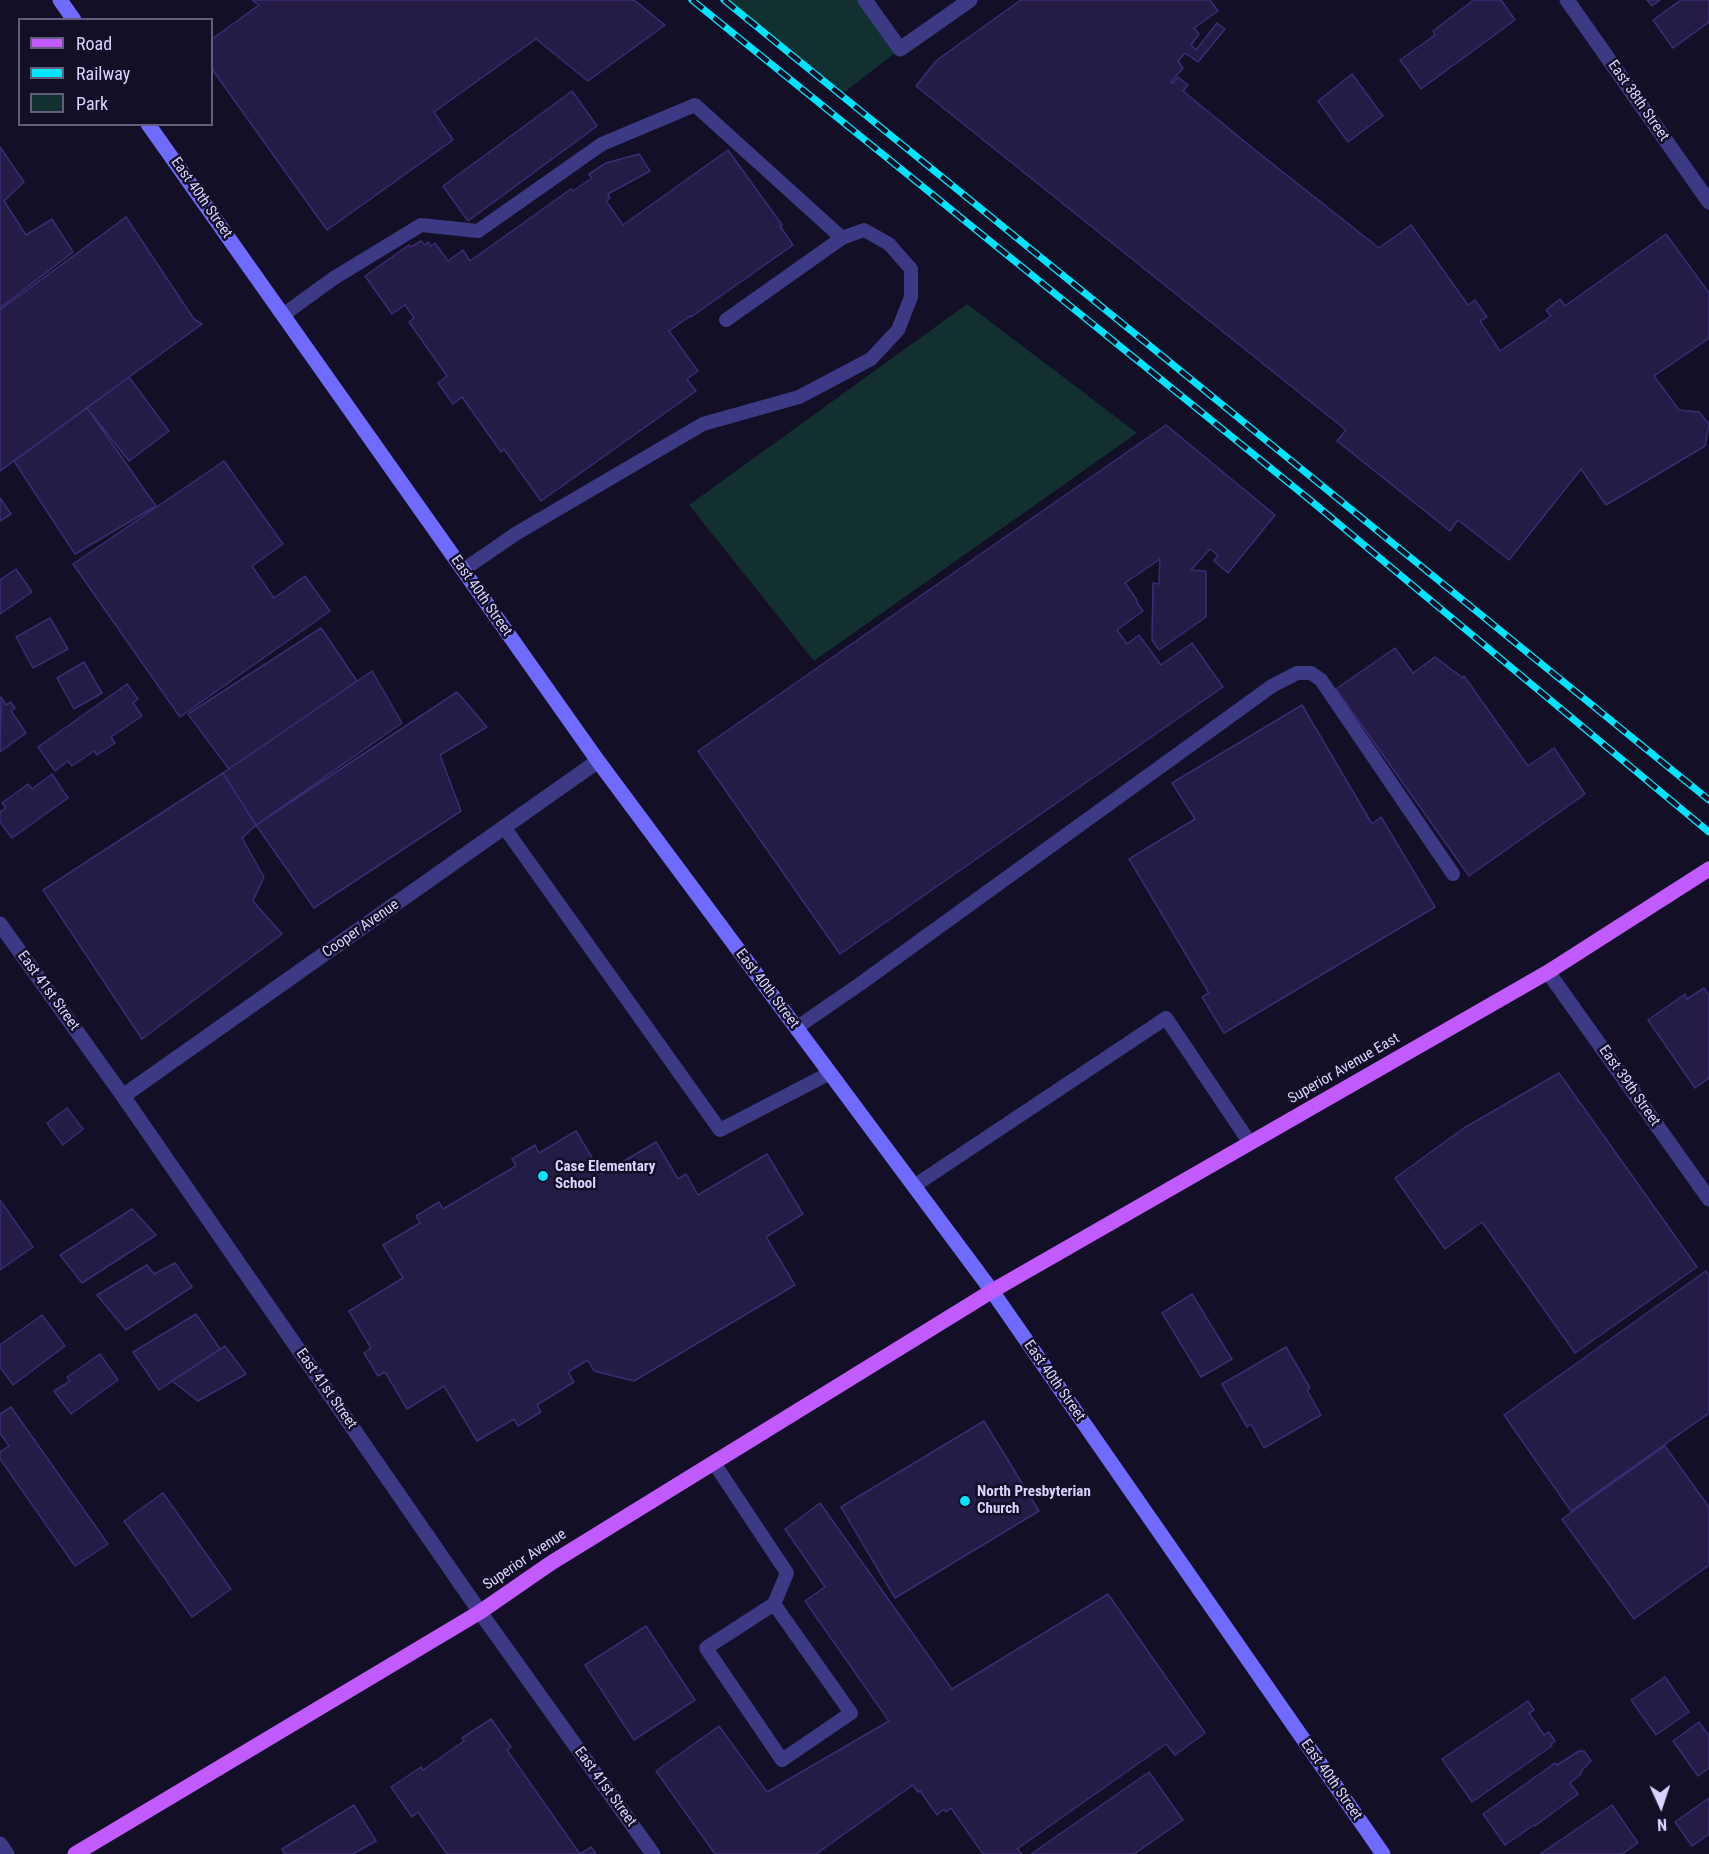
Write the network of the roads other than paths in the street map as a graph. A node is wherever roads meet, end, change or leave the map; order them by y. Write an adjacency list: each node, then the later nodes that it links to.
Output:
1 (60, 0): 5 (street)
2 (865, 0): 3 (street)
3 (970, 0)
4 (1567, 0): 7 (street, East 38th Street)
5 (73, 18)
6 (149, 126): 9 (street, East 40th Street)
7 (1709, 202)
8 (842, 238): 9 (lane); 10 (lane); 11 (lane)
9 (283, 315): 11 (street, East 40th Street)
10 (726, 320)
11 (463, 570): 12 (street, East 40th Street)
12 (598, 761): 13 (street, Cooper Avenue); 18 (street, East 40th Street)
13 (504, 827): 19 (lane); 20 (street, Cooper Avenue)
14 (1709, 869): 17 (main road, Superior Avenue East)
15 (1453, 874): 18 (lane)
16 (0, 924): 20 (street, East 41st Street)
17 (1548, 972): 21 (main road, Superior Avenue East); 23 (street, East 39th Street)
18 (796, 1028): 19 (street, East 40th Street)
19 (830, 1073): 22 (street, East 40th Street)
20 (123, 1096): 27 (street, East 41st Street)
21 (1250, 1143): 22 (lane); 24 (main road, Superior Avenue East)
22 (914, 1186): 24 (street, East 40th Street)
23 (1709, 1199)
24 (992, 1291): 25 (main road, Superior Avenue); 32 (street, East 40th Street)
25 (714, 1463): 26 (lane); 27 (main road, Superior Avenue)
26 (774, 1604): 26 (lane)
27 (480, 1612): 30 (main road, Superior Avenue); 31 (street, East 41st Street)
28 (0, 1844): 29 (street)
29 (7, 1854)
30 (75, 1854)
31 (653, 1854)
32 (1382, 1854)

